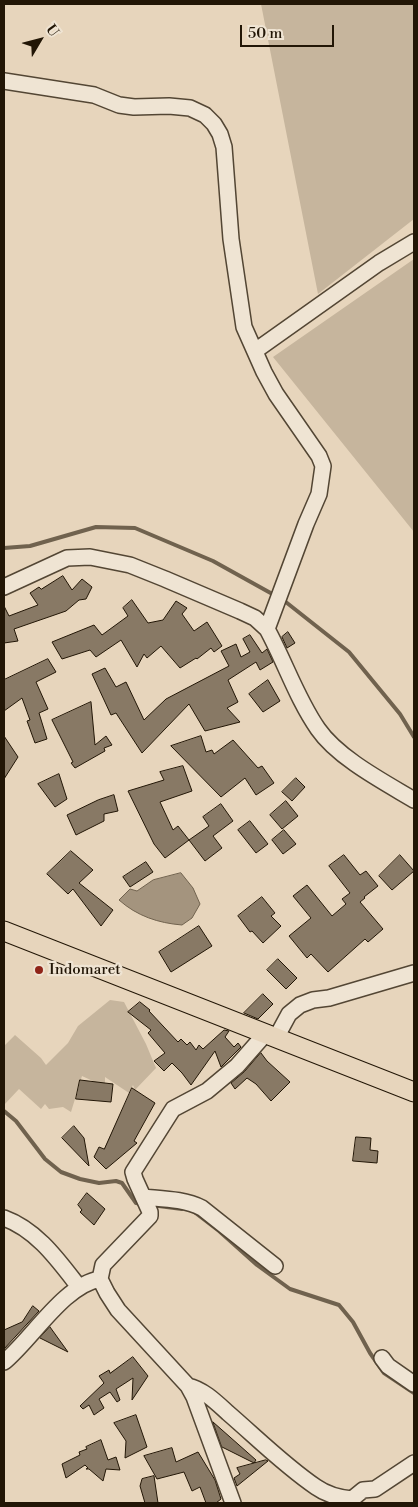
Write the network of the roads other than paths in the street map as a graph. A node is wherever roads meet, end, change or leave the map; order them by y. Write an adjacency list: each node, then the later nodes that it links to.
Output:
1 (4, 81): 3 (street)
2 (414, 242): 3 (street)
3 (255, 350): 5 (street)
4 (4, 588): 5 (street)
5 (267, 629): 6 (street)
6 (414, 800)
7 (4, 931): 9 (main road)
8 (414, 973): 9 (street)
9 (271, 1036): 10 (main road); 11 (street)
10 (414, 1092)
11 (146, 1203): 13 (street); 14 (street)
12 (4, 1218): 15 (street)
13 (274, 1266)
14 (100, 1279): 15 (street); 19 (street)
15 (79, 1287): 17 (street)
16 (382, 1358): 18 (street)
17 (4, 1362)
18 (414, 1384)
19 (188, 1386): 21 (street); 22 (street)
20 (414, 1463): 21 (street)
21 (350, 1501)
22 (234, 1503)

